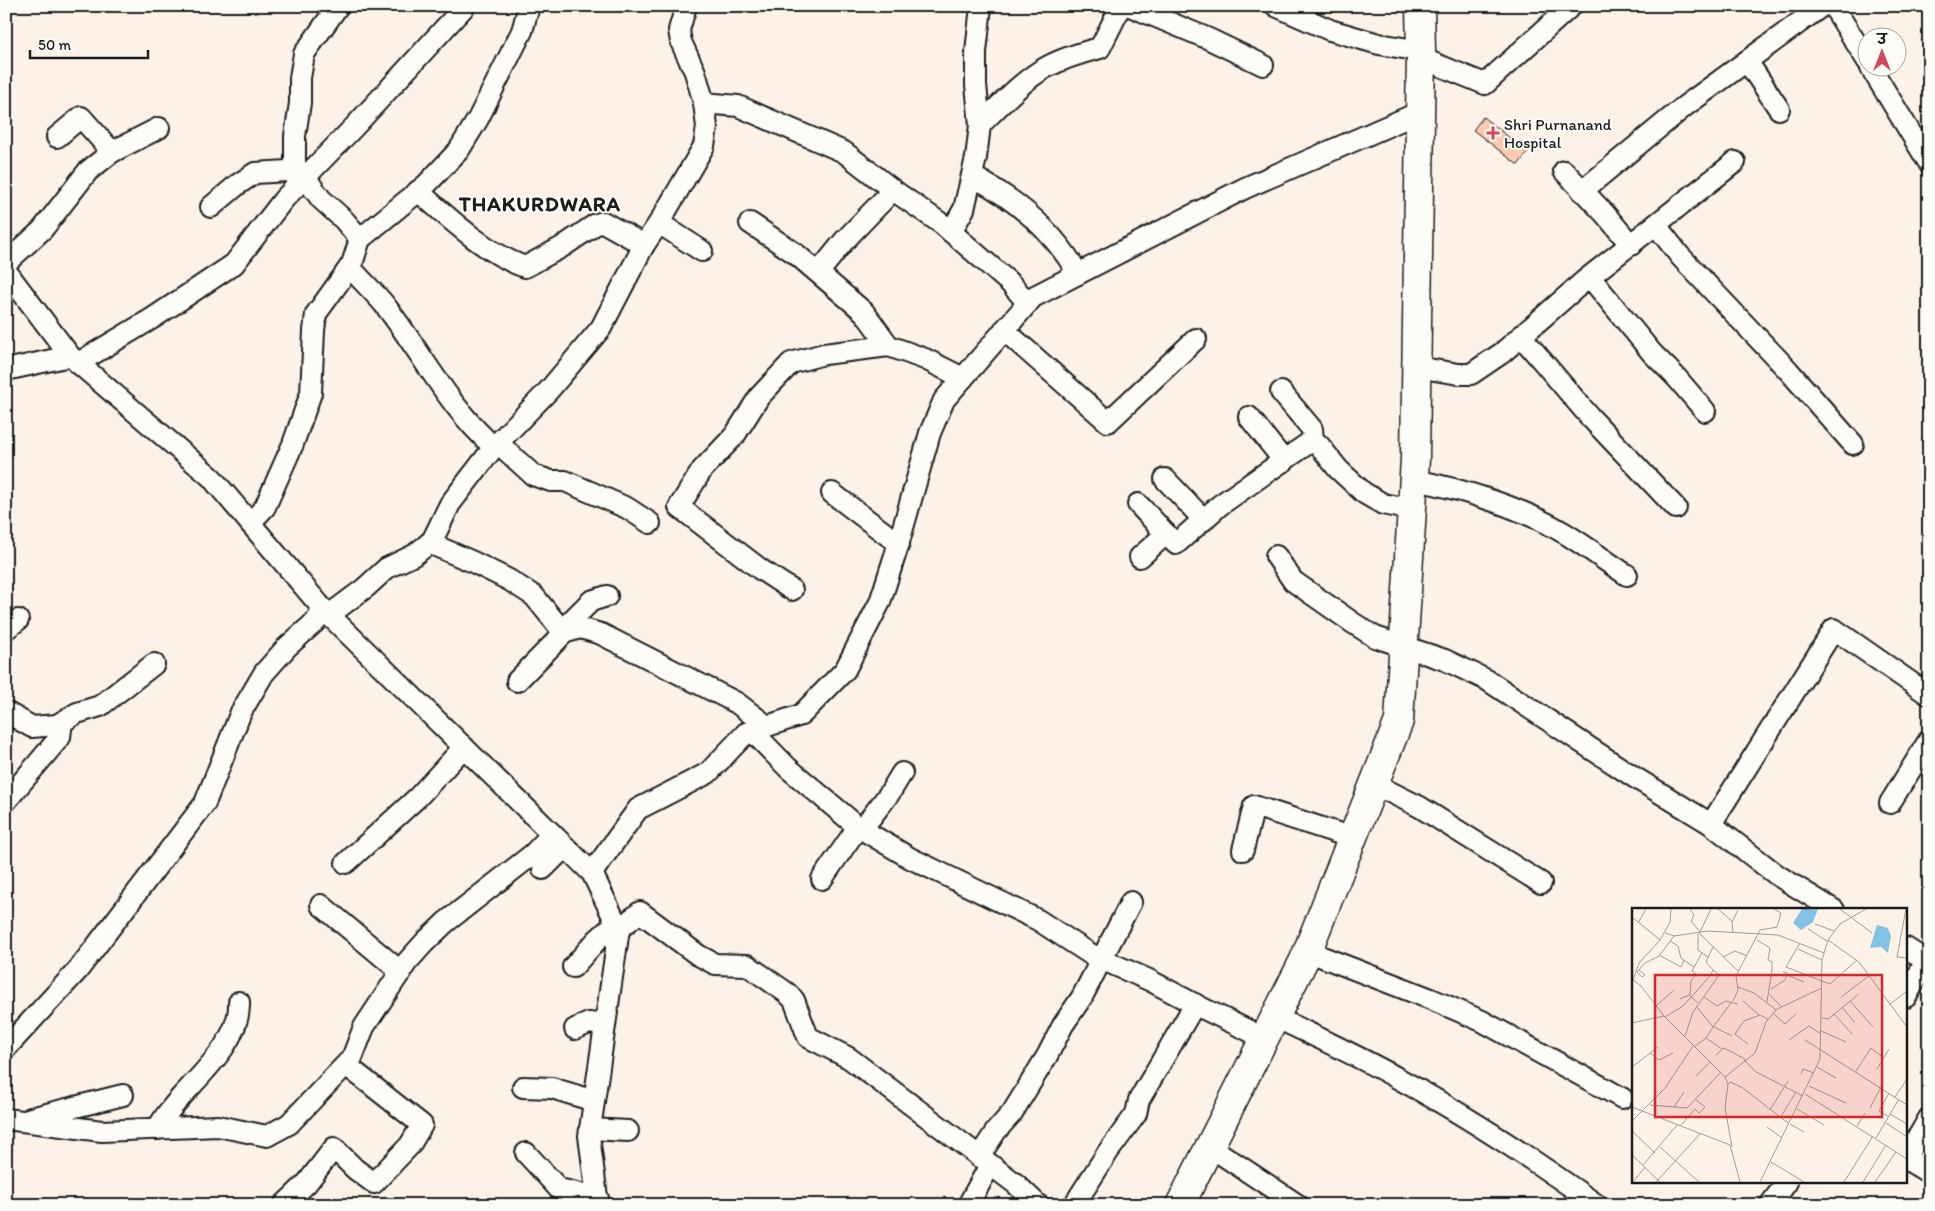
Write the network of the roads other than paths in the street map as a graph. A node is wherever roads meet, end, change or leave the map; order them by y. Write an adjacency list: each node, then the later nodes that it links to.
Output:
1 (338, 6): 28 (street)
2 (466, 6): 28 (street)
3 (529, 6): 31 (street)
4 (686, 6): 18 (street)
5 (981, 6): 21 (street)
6 (1117, 6): 21 (street)
7 (1130, 6): 16 (street)
8 (1276, 6): 14 (street)
9 (1420, 6): 14 (highway)
10 (1571, 6): 14 (street)
11 (1822, 6): 15 (street)
12 (1833, 6): 13 (street)
13 (1858, 46)
14 (1421, 55): 20 (highway)
15 (1747, 61): 19 (street); 32 (street)
16 (1263, 65)
17 (1877, 78): 26 (street)
18 (704, 103): 30 (street); 34 (street)
19 (1779, 108)
20 (1420, 112): 46 (street); 54 (highway)
21 (980, 125): 29 (street)
22 (159, 128): 24 (street)
23 (58, 137): 24 (street)
24 (112, 152): 42 (street)
25 (1735, 162): 36 (street)
26 (1929, 164)
27 (1564, 171): 32 (street)
28 (300, 176): 33 (street); 38 (street); 53 (street)
29 (972, 176): 37 (street); 46 (street)
30 (893, 190): 37 (street); 45 (street)
31 (418, 191): 38 (street); 39 (street)
32 (1582, 191): 40 (street)
33 (211, 207)
34 (659, 223): 39 (street); 41 (street)
35 (750, 223): 45 (street)
36 (1656, 225): 40 (street); 61 (street)
37 (951, 232): 48 (street)
38 (360, 239): 43 (street)
39 (644, 245): 62 (street)
40 (1630, 245): 47 (street)
41 (702, 251)
42 (6, 263)
43 (350, 267): 62 (street); 71 (street)
44 (6, 271): 53 (street)
45 (819, 272): 52 (street)
46 (1078, 274): 48 (street)
47 (1590, 277): 50 (street); 58 (street)
48 (1028, 303): 49 (street)
49 (1004, 330): 51 (street); 56 (street)
50 (1521, 336): 54 (street); 68 (street)
51 (1196, 339)
52 (889, 346): 56 (street); 79 (street)
53 (74, 360): 55 (street); 71 (street)
54 (1416, 367): 65 (highway)
55 (6, 370)
56 (963, 378): 75 (street)
57 (1281, 392): 60 (street)
58 (1705, 411)
59 (1249, 417): 63 (street)
60 (1313, 440): 63 (street); 69 (street)
61 (1853, 444)
62 (496, 445): 72 (street); 74 (street)
63 (1284, 461): 70 (street)
64 (1166, 479): 70 (street)
65 (1414, 480): 69 (highway); 78 (street)
66 (832, 493): 75 (street)
67 (1138, 504): 73 (street)
68 (1676, 508)
69 (1412, 510): 83 (highway)
70 (1204, 520): 73 (street)
71 (250, 523): 81 (street)
72 (650, 523)
73 (1166, 534): 77 (street)
74 (429, 543): 81 (street); 82 (street)
75 (899, 544): 89 (street)
76 (1276, 556): 83 (street)
77 (1140, 558)
78 (1627, 575)
79 (792, 590)
80 (607, 596): 82 (street)
81 (326, 612): 91 (street); 122 (street)
82 (563, 632): 85 (street); 89 (street)
83 (1404, 646): 93 (highway); 96 (street)
84 (154, 664): 88 (street)
85 (517, 681)
86 (1929, 695): 96 (street)
87 (6, 712): 88 (street)
88 (62, 722): 94 (street)
89 (759, 729): 97 (street); 103 (street)
90 (1929, 740): 95 (street)
91 (464, 747): 99 (street); 101 (street)
92 (902, 772): 97 (street)
93 (1374, 784): 98 (highway); 105 (street)
94 (6, 801)
95 (1890, 803)
96 (1710, 824): 108 (street)
97 (860, 828): 104 (street); 112 (street)
98 (1353, 838): 100 (street); 111 (highway)
99 (558, 840): 102 (street); 103 (street); 115 (street)
100 (1243, 850)
101 (346, 863)
102 (543, 870)
103 (592, 873): 109 (street)
104 (822, 879)
105 (1541, 883)
106 (1131, 902): 112 (street)
107 (321, 905): 115 (street)
108 (1831, 908)
109 (617, 926): 114 (street); 119 (street); 137 (street)
110 (1908, 949): 113 (street)
111 (1307, 951): 120 (highway); 126 (street)
112 (1102, 960): 118 (street); 137 (street)
113 (1927, 962): 116 (street)
114 (573, 967)
115 (401, 972): 123 (street)
116 (1908, 995)
117 (239, 1002): 130 (street)
118 (1195, 1004): 120 (street); 144 (street)
119 (605, 1025): 121 (street); 127 (street)
120 (1270, 1027): 133 (highway); 147 (street)
121 (575, 1029)
122 (6, 1048)
123 (346, 1065): 130 (street); 141 (street)
124 (524, 1087): 127 (street)
125 (123, 1096): 129 (street)
126 (1622, 1098)
127 (594, 1101): 131 (street)
128 (1929, 1118): 135 (street)
129 (14, 1120): 130 (street)
130 (157, 1129)
131 (590, 1129): 132 (street); 140 (street)
132 (628, 1131)
133 (1209, 1146): 145 (highway); 146 (street)
134 (526, 1153): 140 (street)
135 (1908, 1155)
136 (1908, 1160): 138 (street)
137 (985, 1161): 142 (street); 143 (street)
138 (1929, 1173)
139 (1786, 1184): 148 (street)
140 (598, 1201)
141 (284, 1205)
142 (968, 1205)
143 (1038, 1205)
144 (1074, 1205)
145 (1180, 1205)
146 (1298, 1205)
147 (1597, 1205)
148 (1770, 1205)

